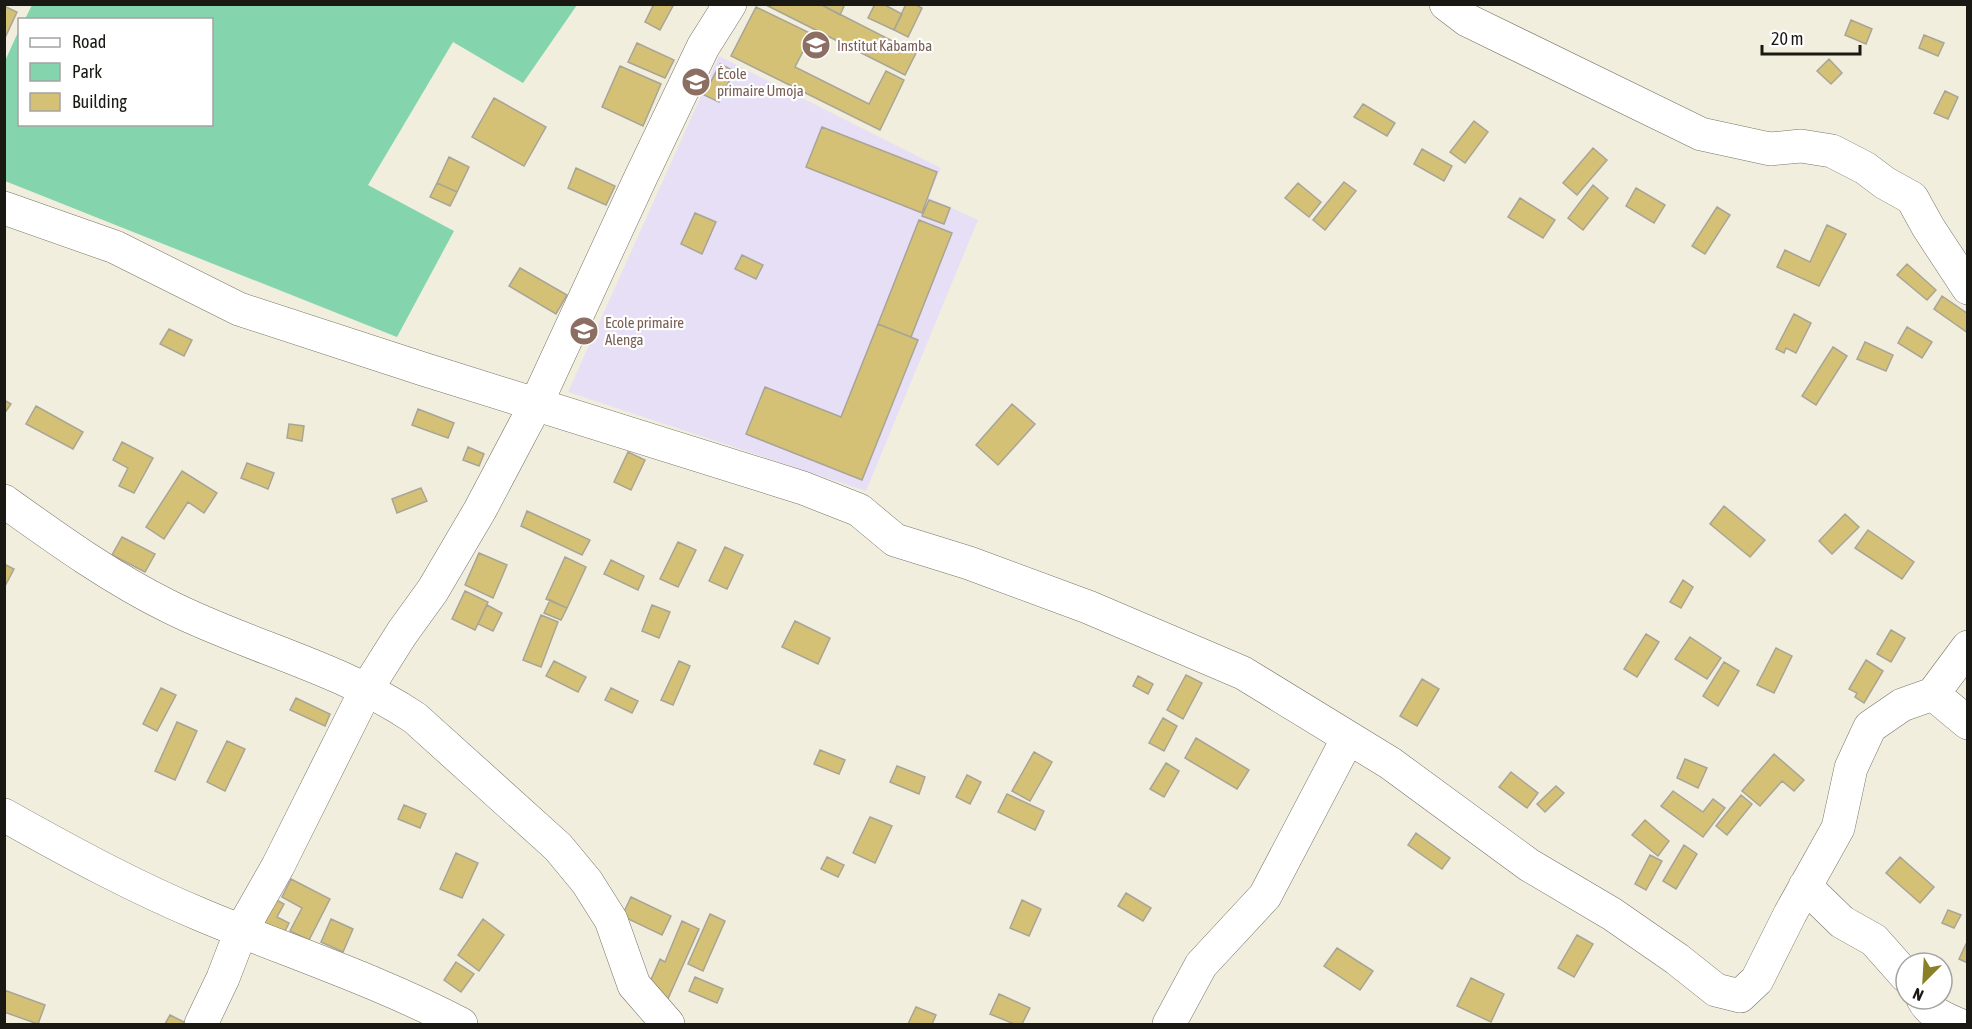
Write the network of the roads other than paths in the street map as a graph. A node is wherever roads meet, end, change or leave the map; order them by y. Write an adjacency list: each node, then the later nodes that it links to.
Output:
1 (730, 4): 5 (street)
2 (1446, 4): 4 (street)
3 (4, 208): 5 (street)
4 (1968, 288)
5 (536, 404): 8 (street); 11 (street)
6 (4, 501): 8 (street)
7 (1968, 647): 9 (street)
8 (366, 690): 14 (street); 19 (street)
9 (1933, 694): 10 (street); 13 (street)
10 (1968, 723)
11 (1348, 738): 13 (street); 20 (street)
12 (4, 815): 14 (street)
13 (1805, 886): 15 (street)
14 (241, 931): 17 (street); 18 (street)
15 (1894, 962)
16 (1932, 1011): 21 (street)
17 (201, 1024)
18 (461, 1024)
19 (668, 1024)
20 (1169, 1024)
21 (1957, 1024)

